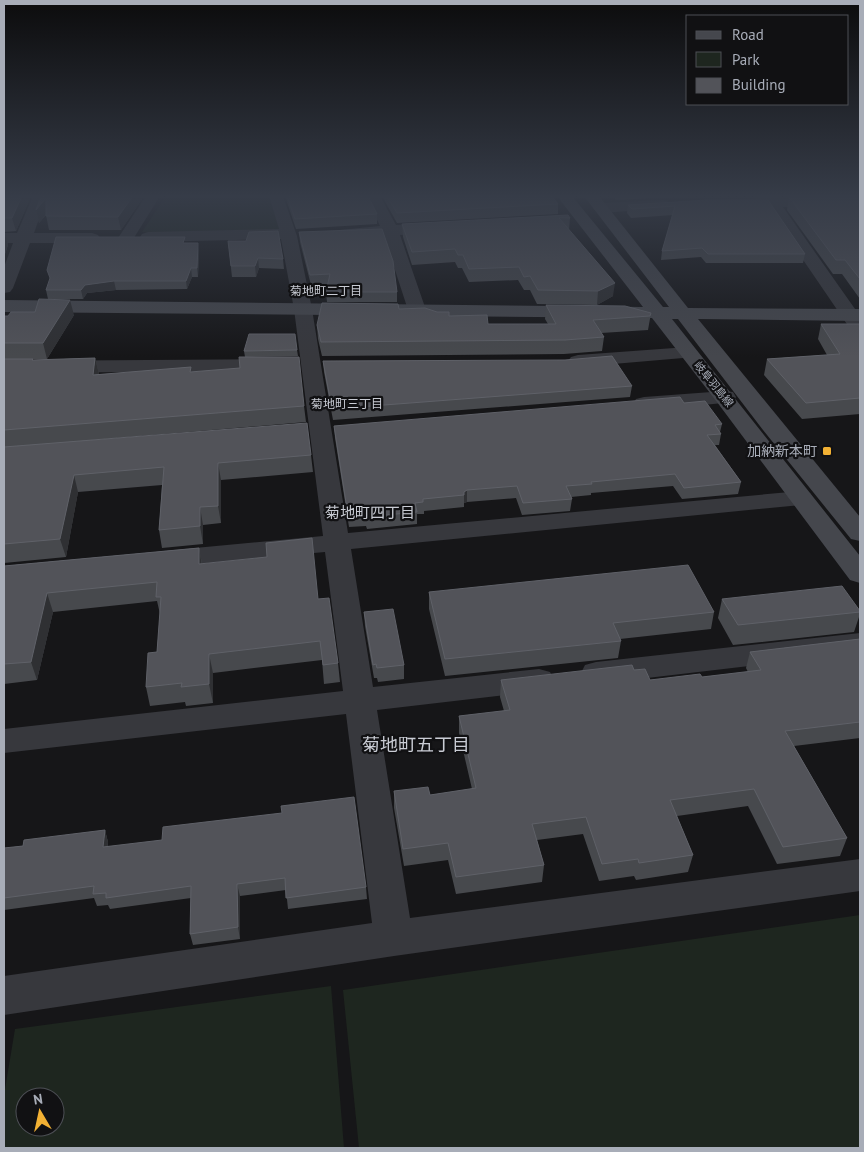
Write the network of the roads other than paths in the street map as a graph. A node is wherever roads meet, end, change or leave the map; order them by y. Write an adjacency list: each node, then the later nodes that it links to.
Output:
1 (19, 250): 7 (street)
2 (292, 250): 9 (street)
3 (397, 250): 10 (street)
4 (601, 250): 11 (main road, 岐阜羽島線)
5 (634, 250): 12 (main road, 岐阜羽島線)
6 (806, 250): 13 (street)
7 (4, 288)
8 (4, 306): 9 (main road)
9 (303, 309): 10 (main road); 16 (street)
10 (417, 310): 11 (main road)
11 (657, 313): 12 (main road); 14 (main road, 岐阜羽島線)
12 (684, 313): 13 (main road); 21 (main road, 岐阜羽島線)
13 (857, 320)
14 (688, 353): 15 (street); 18 (main road, 岐阜羽島線)
15 (554, 362)
16 (321, 365): 17 (street); 22 (street)
17 (4, 367)
18 (725, 397): 19 (street); 20 (main road, 岐阜羽島線)
19 (626, 405)
20 (801, 498): 22 (street); 24 (main road, 岐阜羽島線)
21 (855, 520)
22 (337, 542): 23 (street); 26 (street)
23 (141, 561)
24 (860, 574)
25 (860, 643): 26 (street)
26 (360, 700): 27 (street); 29 (street)
27 (4, 741)
28 (860, 875): 29 (street)
29 (394, 938): 30 (street)
30 (4, 996)

